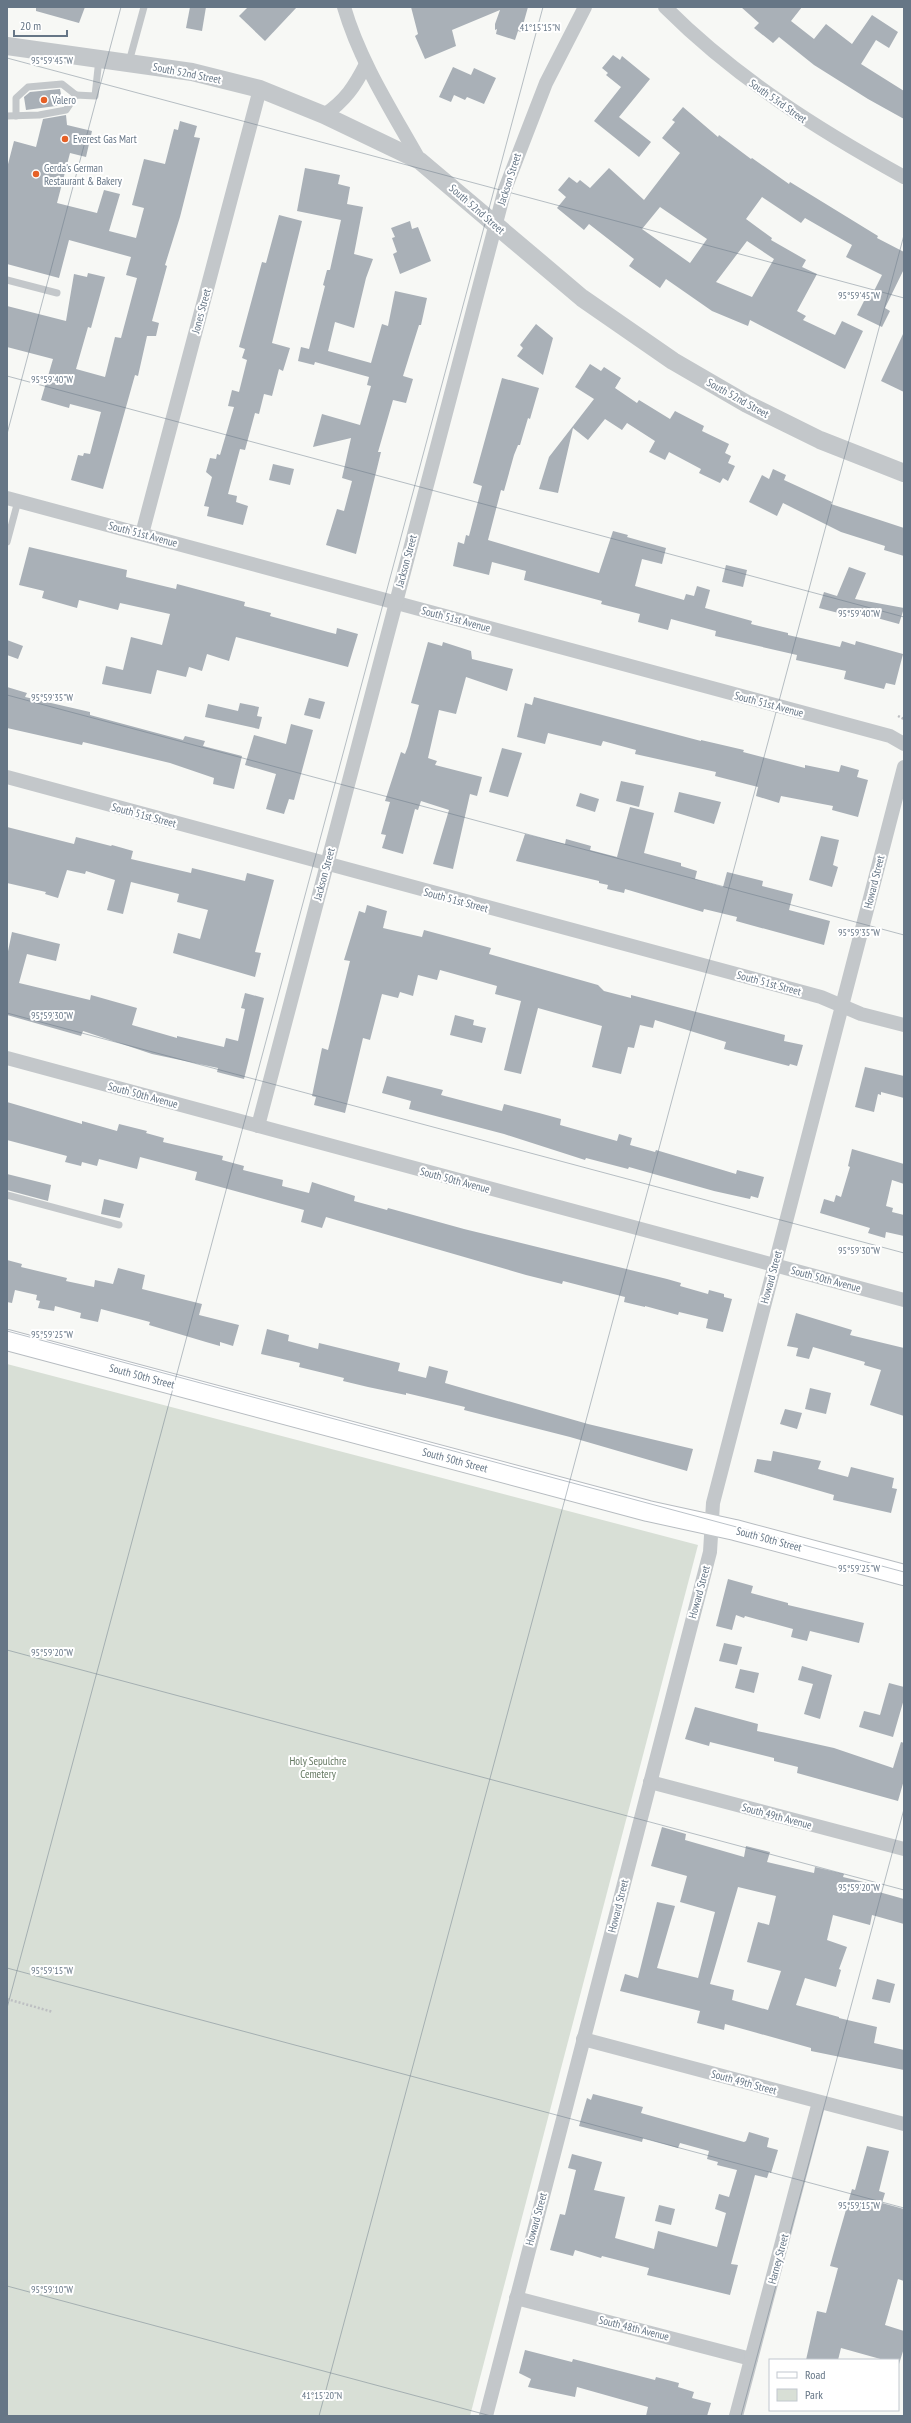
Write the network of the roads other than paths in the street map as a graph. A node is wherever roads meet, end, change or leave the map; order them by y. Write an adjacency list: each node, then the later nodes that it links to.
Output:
1 (144, 7): 7 (lane)
2 (344, 7): 8 (street)
3 (585, 7): 16 (street, Jackson Street)
4 (665, 7): 15 (street, South 53rd Street)
5 (7, 46): 6 (street, South 52nd Street)
6 (99, 58): 7 (street, South 52nd Street); 10 (lane)
7 (129, 62): 9 (street, South 52nd Street)
8 (366, 64): 11 (street); 14 (street)
9 (260, 89): 11 (street, South 52nd Street); 21 (street, Jones Street)
10 (76, 95): 13 (lane); 13 (lane)
11 (324, 115): 14 (street, South 52nd Street)
12 (7, 116): 13 (lane)
13 (16, 116)
14 (420, 161): 16 (street, South 52nd Street)
15 (904, 177)
16 (495, 224): 19 (street, South 52nd Street); 23 (street, Jackson Street)
17 (7, 280): 18 (lane)
18 (58, 293)
19 (904, 473)
20 (12, 499): 21 (street, South 51st Avenue); 22 (lane)
21 (142, 534): 23 (street, South 51st Avenue)
22 (7, 542)
23 (395, 603): 24 (street, South 51st Avenue); 27 (street, Jackson Street)
24 (904, 744)
25 (904, 767): 28 (street, Howard Street)
26 (7, 777): 27 (street, South 51st Street)
27 (326, 865): 28 (street, South 51st Street); 31 (street, Jackson Street)
28 (842, 1006): 29 (street, South 51st Street); 34 (street, Howard Street)
29 (904, 1026)
30 (7, 1058): 31 (street, South 50th Avenue)
31 (258, 1126): 34 (street, South 50th Avenue)
32 (7, 1195): 33 (lane)
33 (119, 1225)
34 (774, 1266): 35 (street, South 50th Avenue); 37 (street, Howard Street)
35 (904, 1300)
36 (7, 1340): 37 (main road, South 50th Street)
37 (711, 1525): 38 (main road, South 50th Street); 39 (street, Howard Street)
38 (904, 1575)
39 (650, 1782): 40 (street, South 49th Avenue); 41 (street, Howard Street)
40 (904, 1849)
41 (583, 2039): 42 (street, South 49th Street); 44 (street, Howard Street)
42 (819, 2102): 43 (street, South 49th Street); 45 (street, Harney Street)
43 (904, 2124)
44 (516, 2298): 45 (street, South 48th Avenue); 46 (street, Howard Street)
45 (751, 2359): 47 (street, Harney Street)
46 (486, 2416)
47 (736, 2416)

